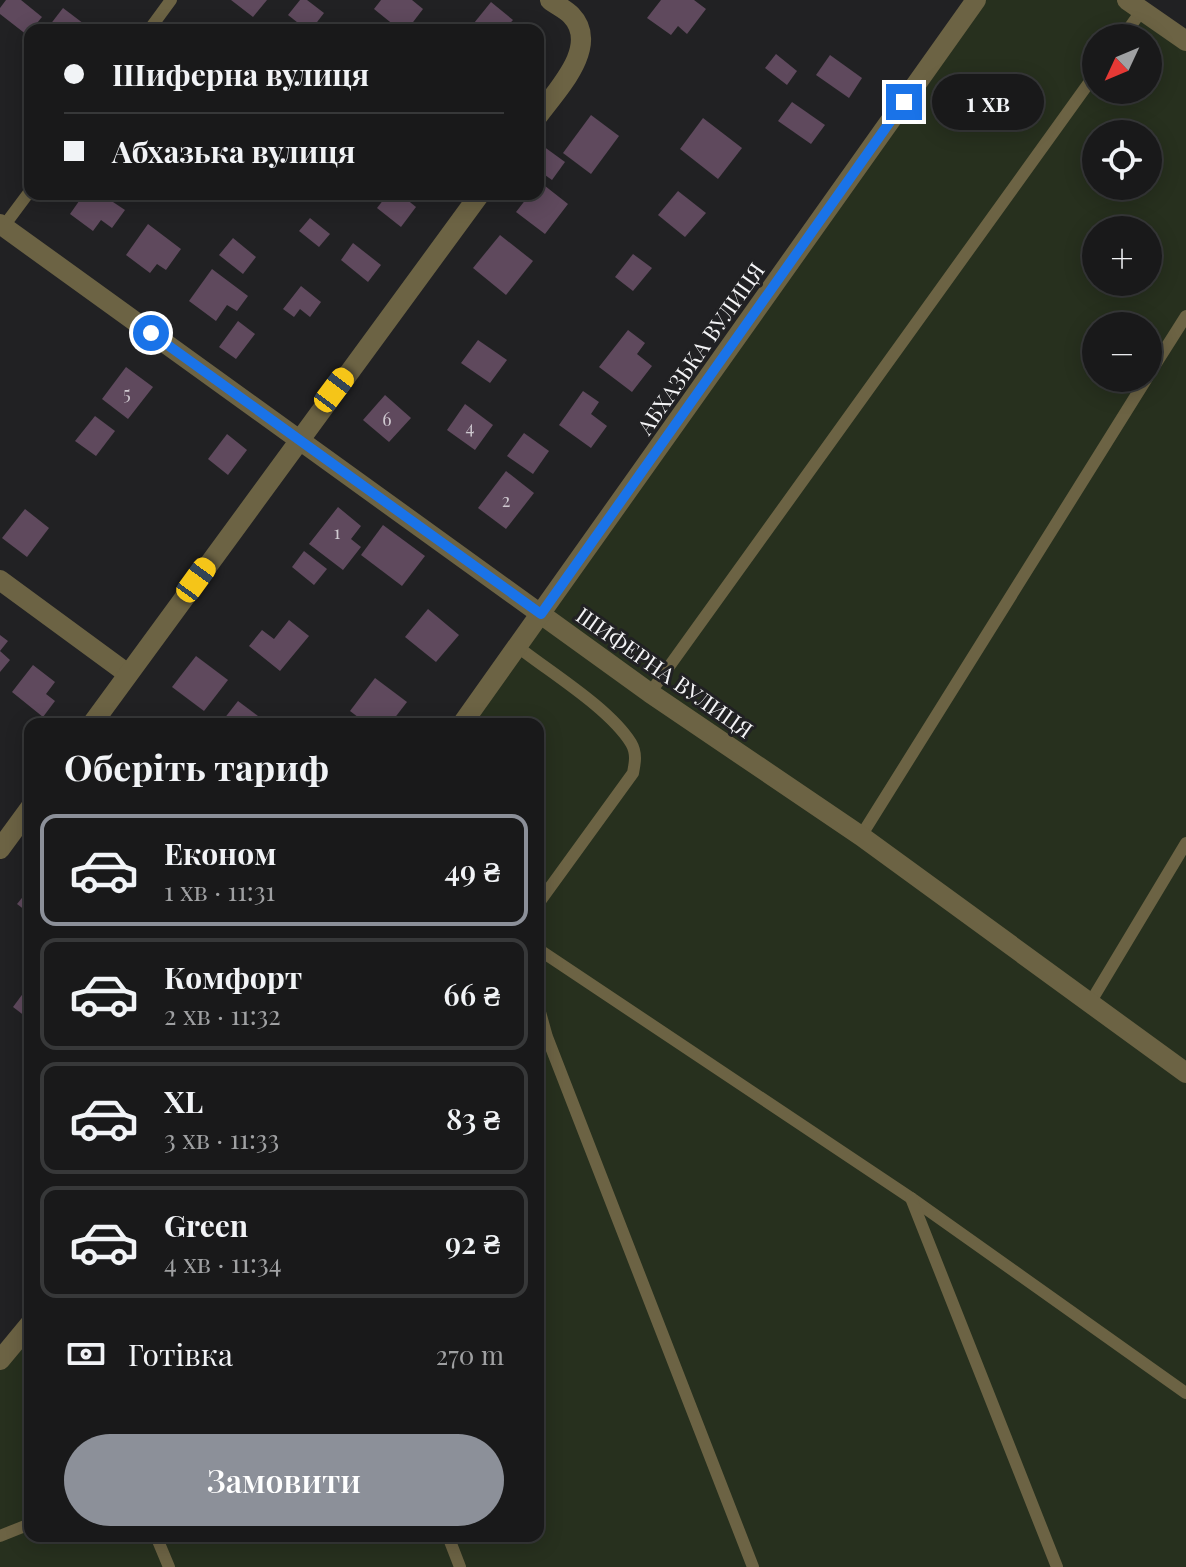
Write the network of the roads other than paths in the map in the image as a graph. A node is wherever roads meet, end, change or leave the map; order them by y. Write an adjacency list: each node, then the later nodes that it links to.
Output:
1 (171, 0): 5 (lane)
2 (550, 0): 9 (street)
3 (976, 0): 18 (street, АБХАЗЬКА ВУЛИЦЯ)
4 (1134, 5): 6 (lane); 7 (street)
5 (153, 24)
6 (1127, 24)
7 (1186, 41)
8 (1082, 92): 21 (lane)
9 (544, 108)
10 (24, 198): 12 (lane)
11 (476, 200): 16 (street)
12 (2, 225): 16 (street, ШИФЕРНА ВУЛИЦЯ)
13 (1186, 316): 14 (lane)
14 (1162, 355)
15 (1139, 392): 25 (lane)
16 (297, 440): 18 (street, ШИФЕРНА ВУЛИЦЯ); 20 (street)
17 (0, 580): 20 (street)
18 (541, 614): 19 (street, АБХАЗЬКА ВУЛИЦЯ); 21 (street, ШИФЕРНА ВУЛИЦЯ)
19 (518, 647): 23 (street, АБХАЗЬКА ВУЛИЦЯ); 28 (lane)
20 (128, 674): 22 (street)
21 (650, 693): 25 (street, ШИФЕРНА ВУЛИЦЯ)
22 (96, 718)
23 (466, 718)
24 (24, 816): 27 (street)
25 (861, 836): 30 (street, ШИФЕРНА ВУЛИЦЯ)
26 (1186, 843): 30 (lane)
27 (0, 849)
28 (544, 896)
29 (544, 953): 33 (lane)
30 (1090, 1003): 32 (street, ШИФЕРНА ВУЛИЦЯ)
31 (544, 1026): 43 (lane)
32 (1186, 1073)
33 (911, 1198): 36 (lane); 44 (lane)
34 (24, 1331): 35 (street)
35 (0, 1360)
36 (1186, 1393)
37 (24, 1526): 38 (lane)
38 (0, 1536)
39 (159, 1542): 41 (lane)
40 (450, 1542): 42 (lane)
41 (169, 1567)
42 (460, 1567)
43 (753, 1567)
44 (1057, 1567)

